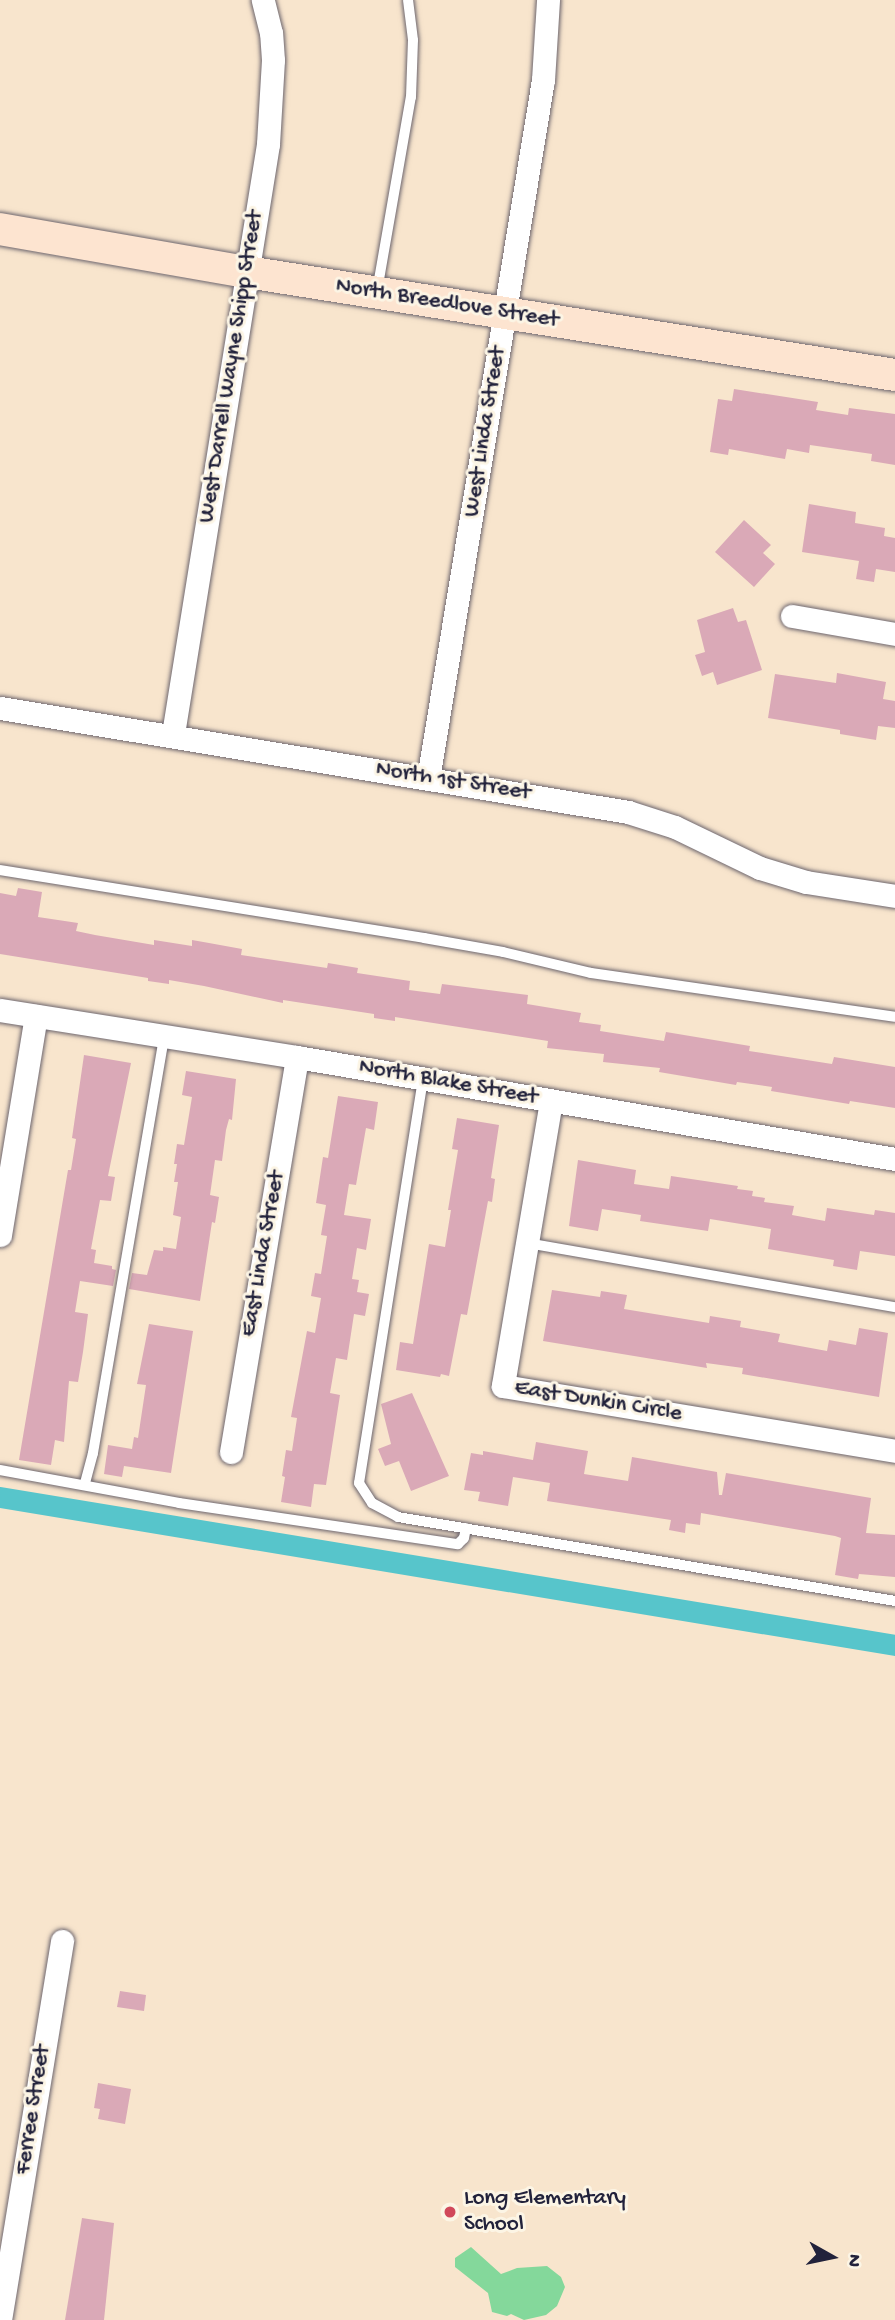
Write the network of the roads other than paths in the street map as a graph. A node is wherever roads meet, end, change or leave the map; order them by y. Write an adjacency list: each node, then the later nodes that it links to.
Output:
1 (262, 0): 5 (street, West Darrell Wayne Shipp Street)
2 (408, 0): 6 (lane)
3 (548, 0): 7 (street, West Linda Street)
4 (0, 229): 5 (street, North Breedlove Street)
5 (247, 272): 6 (street, North Breedlove Street); 12 (street, West Darrell Wayne Shipp Street)
6 (377, 293): 7 (street, North Breedlove Street)
7 (505, 314): 8 (street, North Breedlove Street); 13 (street, West Linda Street)
8 (895, 375)
9 (792, 616): 10 (street)
10 (895, 635)
11 (0, 708): 12 (street, North 1st Street)
12 (173, 734): 13 (street, North 1st Street)
13 (428, 779): 15 (street, North 1st Street)
14 (0, 870): 18 (lane)
15 (895, 896)
16 (0, 1010): 17 (street, North Blake Street)
17 (36, 1016): 19 (street, North Blake Street); 24 (street)
18 (895, 1017)
19 (164, 1036): 20 (street, North Blake Street); 30 (lane)
20 (298, 1057): 21 (street, North Blake Street); 28 (street, East Linda Street)
21 (423, 1078): 22 (street, North Blake Street); 31 (lane)
22 (551, 1101): 23 (street, North Blake Street); 25 (street, East Dunkin Circle)
23 (895, 1158)
24 (0, 1235)
25 (527, 1243): 26 (lane); 27 (street, East Dunkin Circle)
26 (895, 1307)
27 (895, 1451)
28 (231, 1452)
29 (0, 1469): 30 (lane)
30 (85, 1483): 31 (lane)
31 (466, 1528): 32 (lane)
32 (895, 1601)
33 (62, 1941): 34 (street, Ferree Street)
34 (0, 2320)

